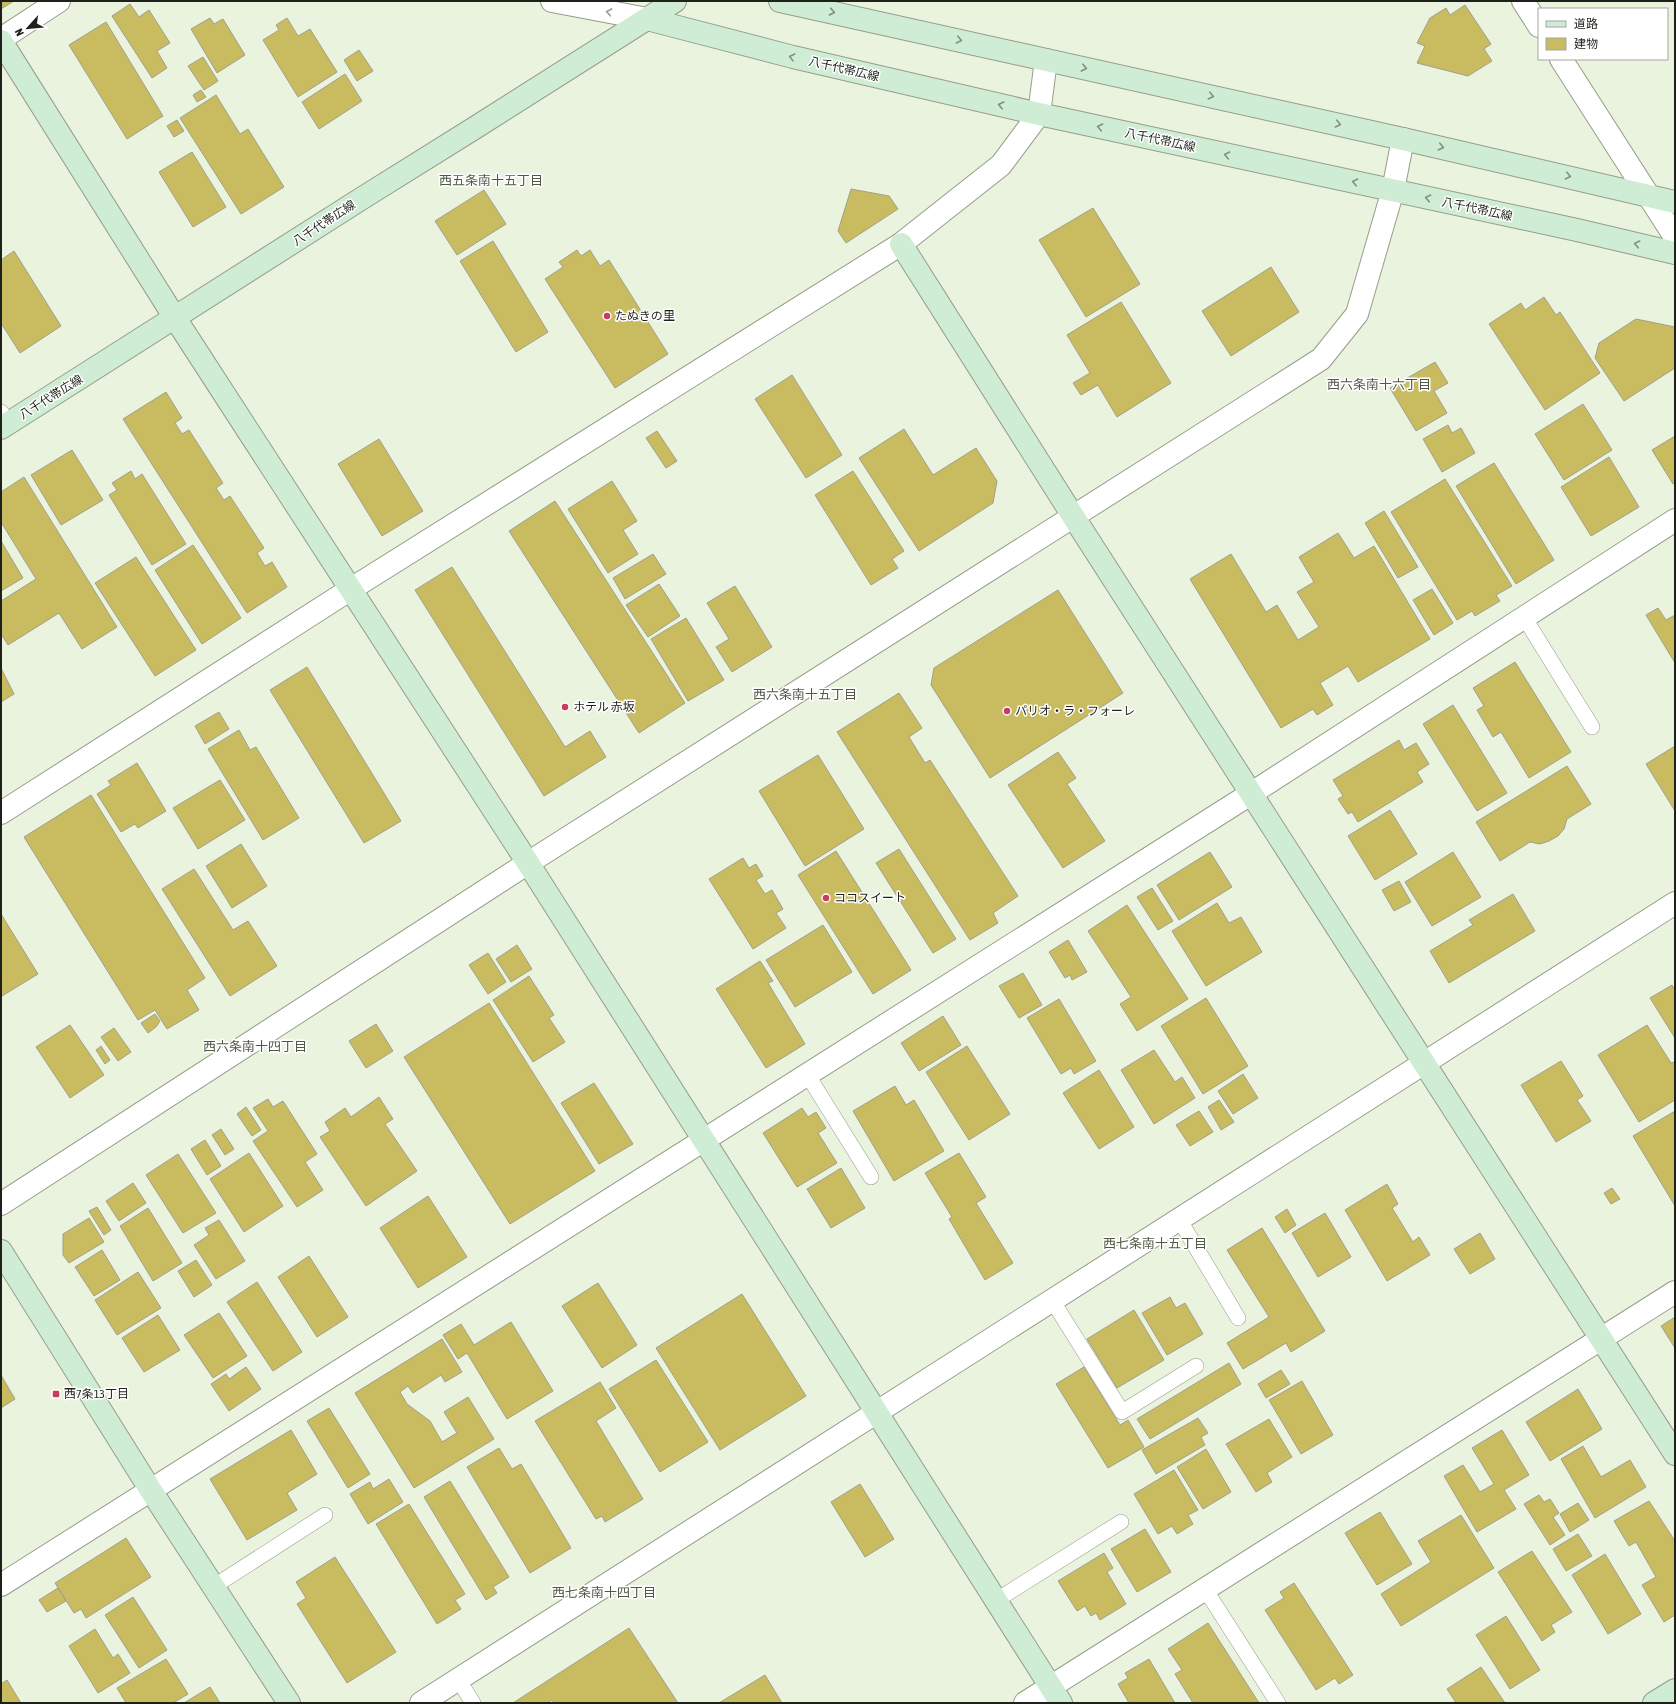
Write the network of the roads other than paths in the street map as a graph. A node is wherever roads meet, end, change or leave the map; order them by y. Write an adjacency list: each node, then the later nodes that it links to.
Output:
1 (59, 1): 8 (street)
2 (552, 1): 6 (street, one-way to 2)
3 (675, 1): 6 (street, 八千代帯広線)
4 (780, 1): 9 (street, one-way to 9)
5 (1523, 1): 7 (street)
6 (647, 19): 11 (street, 八千代帯広線, one-way to 6); 19 (street, 八千代帯広線)
7 (1538, 24)
8 (1, 40): 19 (street)
9 (1046, 60): 11 (street); 12 (street, one-way to 12)
10 (1562, 60): 14 (street)
11 (1039, 114): 13 (street, 八千代帯広線, one-way to 11); 17 (street)
12 (1403, 139): 13 (street); 14 (street, one-way to 14)
13 (1393, 190): 18 (street, 八千代帯広線, one-way to 13); 21 (street)
14 (1649, 196): 15 (street); 16 (street)
15 (1675, 202)
16 (1675, 237)
17 (901, 244): 21 (street); 23 (street)
18 (1675, 253)
19 (175, 318): 20 (street, 八千代帯広線); 23 (street)
20 (4, 421)
21 (1074, 516): 26 (street); 28 (street)
22 (1675, 520): 24 (street)
23 (351, 589): 27 (street); 28 (street)
24 (1524, 617): 25 (lane); 26 (street)
25 (1592, 727)
26 (1252, 792): 30 (street); 31 (street)
27 (1, 813)
28 (528, 863): 32 (street); 34 (street)
29 (1675, 902): 30 (street)
30 (1424, 1063): 35 (street); 40 (street)
31 (808, 1074): 32 (street); 33 (lane)
32 (702, 1141): 42 (street); 44 (street)
33 (871, 1177)
34 (1, 1204)
35 (1179, 1219): 38 (street); 39 (lane)
36 (1, 1251): 44 (street)
37 (1675, 1292): 40 (street)
38 (1052, 1300): 41 (lane); 42 (street)
39 (1238, 1318)
40 (1602, 1339): 43 (street); 49 (street)
41 (1196, 1366)
42 (876, 1412): 50 (street); 51 (street)
43 (1675, 1454)
44 (150, 1489): 47 (street); 48 (street)
45 (325, 1515): 48 (lane)
46 (1121, 1522): 50 (lane)
47 (1, 1585)
48 (213, 1586): 54 (street)
49 (1205, 1589): 53 (street); 58 (lane)
50 (996, 1601): 53 (street)
51 (458, 1680): 55 (street); 56 (lane)
52 (1675, 1690): 59 (street)
53 (1055, 1695): 57 (street)
54 (289, 1703)
55 (422, 1703)
56 (473, 1703)
57 (1025, 1703)
58 (1278, 1703)
59 (1654, 1703)

